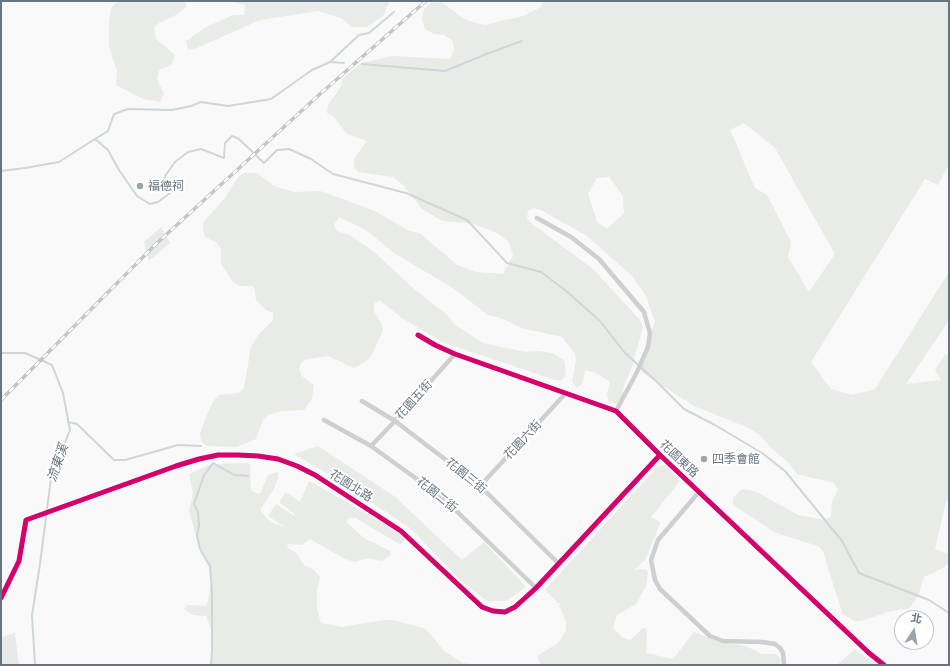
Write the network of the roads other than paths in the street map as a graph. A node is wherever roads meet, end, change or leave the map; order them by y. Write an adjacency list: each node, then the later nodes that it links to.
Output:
1 (537, 218): 6 (street)
2 (418, 335): 3 (street, 花園東路)
3 (456, 354): 4 (street, 花園東路); 8 (street, 花園五街)
4 (566, 393): 6 (street, 花園東路); 11 (street, 花園六街)
5 (362, 401): 8 (street, 花園三街)
6 (616, 412): 10 (street, 花園東路)
7 (324, 420): 9 (street, 花園二街)
8 (395, 421): 9 (street, 花園五街); 11 (street, 花園三街)
9 (371, 446): 14 (street, 花園二街)
10 (660, 455): 12 (street, 花園東路); 13 (street, 花園北路)
11 (480, 486): 13 (street, 花園三街)
12 (699, 492): 16 (street); 17 (street, 花園東路)
13 (559, 564): 14 (street, 花園北路)
14 (536, 588): 15 (street, 花園北路)
15 (1, 598)
16 (784, 665)
17 (884, 665)

